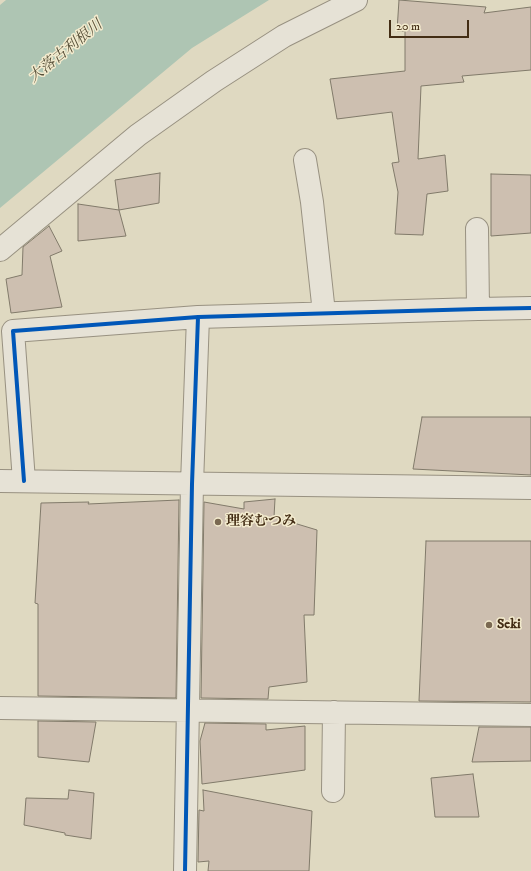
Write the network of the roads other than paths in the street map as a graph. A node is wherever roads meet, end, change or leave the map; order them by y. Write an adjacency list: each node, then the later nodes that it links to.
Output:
1 (356, 0): 4 (street)
2 (305, 160): 7 (street)
3 (477, 229): 6 (street)
4 (0, 250)
5 (531, 308): 6 (street)
6 (478, 309): 7 (street)
7 (324, 313): 8 (street)
8 (198, 317): 10 (street); 11 (street)
9 (0, 481): 10 (street)
10 (24, 481): 11 (street)
11 (192, 484): 12 (street); 14 (street)
12 (531, 488)
13 (0, 708): 14 (street)
14 (188, 710): 15 (street); 18 (street)
15 (334, 712): 16 (street); 17 (street)
16 (531, 715)
17 (333, 791)
18 (185, 871)

